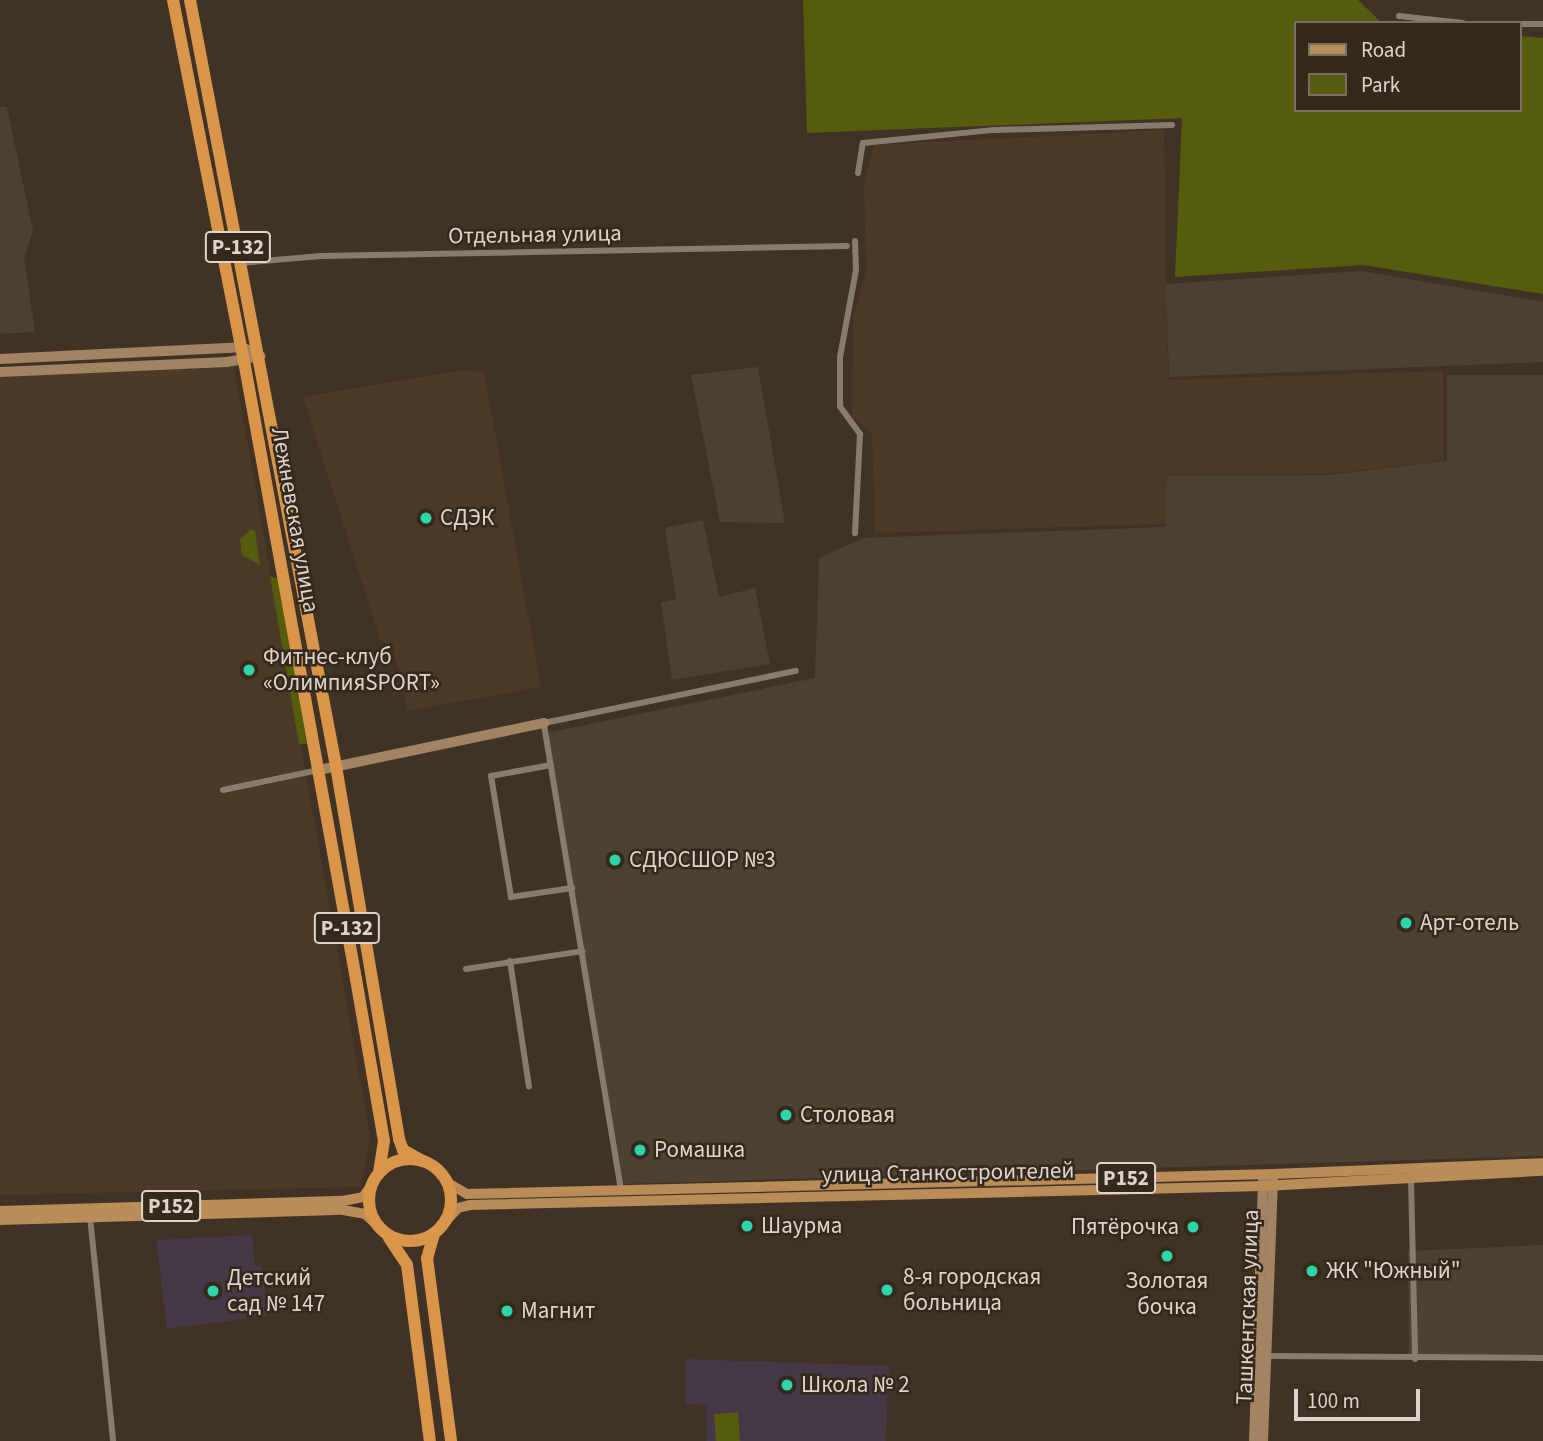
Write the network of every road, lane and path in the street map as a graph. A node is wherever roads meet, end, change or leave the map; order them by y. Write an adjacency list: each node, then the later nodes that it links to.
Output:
1 (173, 0): 12 (highway, Лежневская улица / Р-132)
2 (190, 0): 11 (highway, Лежневская улица / Р-132)
3 (1399, 16): 4 (street)
4 (1445, 21)
5 (1522, 24): 6 (street)
6 (1543, 24)
7 (1172, 125): 8 (street)
8 (858, 173)
9 (855, 241): 17 (street)
10 (847, 246): 11 (street, Отдельная улица)
11 (241, 263): 12 (street, Отдельная улица); 14 (highway, Лежневская улица / Р-132)
12 (225, 265): 13 (highway, Лежневская улица / Р-132)
13 (243, 354): 14 (main road); 15 (main road); 16 (main road); 22 (highway, Лежневская улица / Р-132)
14 (260, 356): 21 (highway, Лежневская улица / Р-132)
15 (0, 359)
16 (0, 372)
17 (855, 533)
18 (796, 671): 19 (street)
19 (544, 723): 20 (street); 21 (main road)
20 (551, 765): 24 (street); 24 (street)
21 (336, 766): 22 (main road); 29 (highway, Лежневская улица / Р-132)
22 (319, 770): 23 (street); 32 (highway, Лежневская улица / Р-132)
23 (223, 790)
24 (572, 888): 25 (street)
25 (583, 951): 26 (street); 37 (street)
26 (510, 961): 27 (street); 28 (street)
27 (466, 969)
28 (529, 1087)
29 (424, 1161): 32 (highway); 35 (highway)
30 (1543, 1163): 34 (main road, улица Станкостроителей / Р152)
31 (1543, 1171): 33 (main road, улица Станкостроителей / Р152)
32 (379, 1173): 36 (highway)
33 (1411, 1178): 34 (main road, улица Станкостроителей / Р152); 47 (street)
34 (1268, 1180): 37 (main road, улица Станкостроителей / Р152); 42 (main road, улица Станкостроителей / Р152); 45 (main road, Ташкентская улица)
35 (448, 1183): 37 (main road, улица Станкостроителей / Р152); 42 (highway)
36 (371, 1186): 39 (main road, Р152); 41 (highway)
37 (621, 1190)
38 (0, 1211): 39 (main road, Р152)
39 (89, 1213): 40 (main road, Р152); 41 (main road, Р152); 49 (street)
40 (0, 1220)
41 (375, 1223): 44 (highway)
42 (444, 1223): 43 (highway)
43 (435, 1233): 44 (highway); 51 (highway)
44 (387, 1235): 50 (highway)
45 (1262, 1355): 47 (street); 48 (main road, Ташкентская улица)
46 (1543, 1358): 47 (street)
47 (1415, 1359)
48 (1261, 1377): 52 (main road, Ташкентская улица); 53 (main road, Ташкентская улица)
49 (113, 1441)
50 (430, 1441)
51 (451, 1441)
52 (1254, 1441)
53 (1263, 1441)

